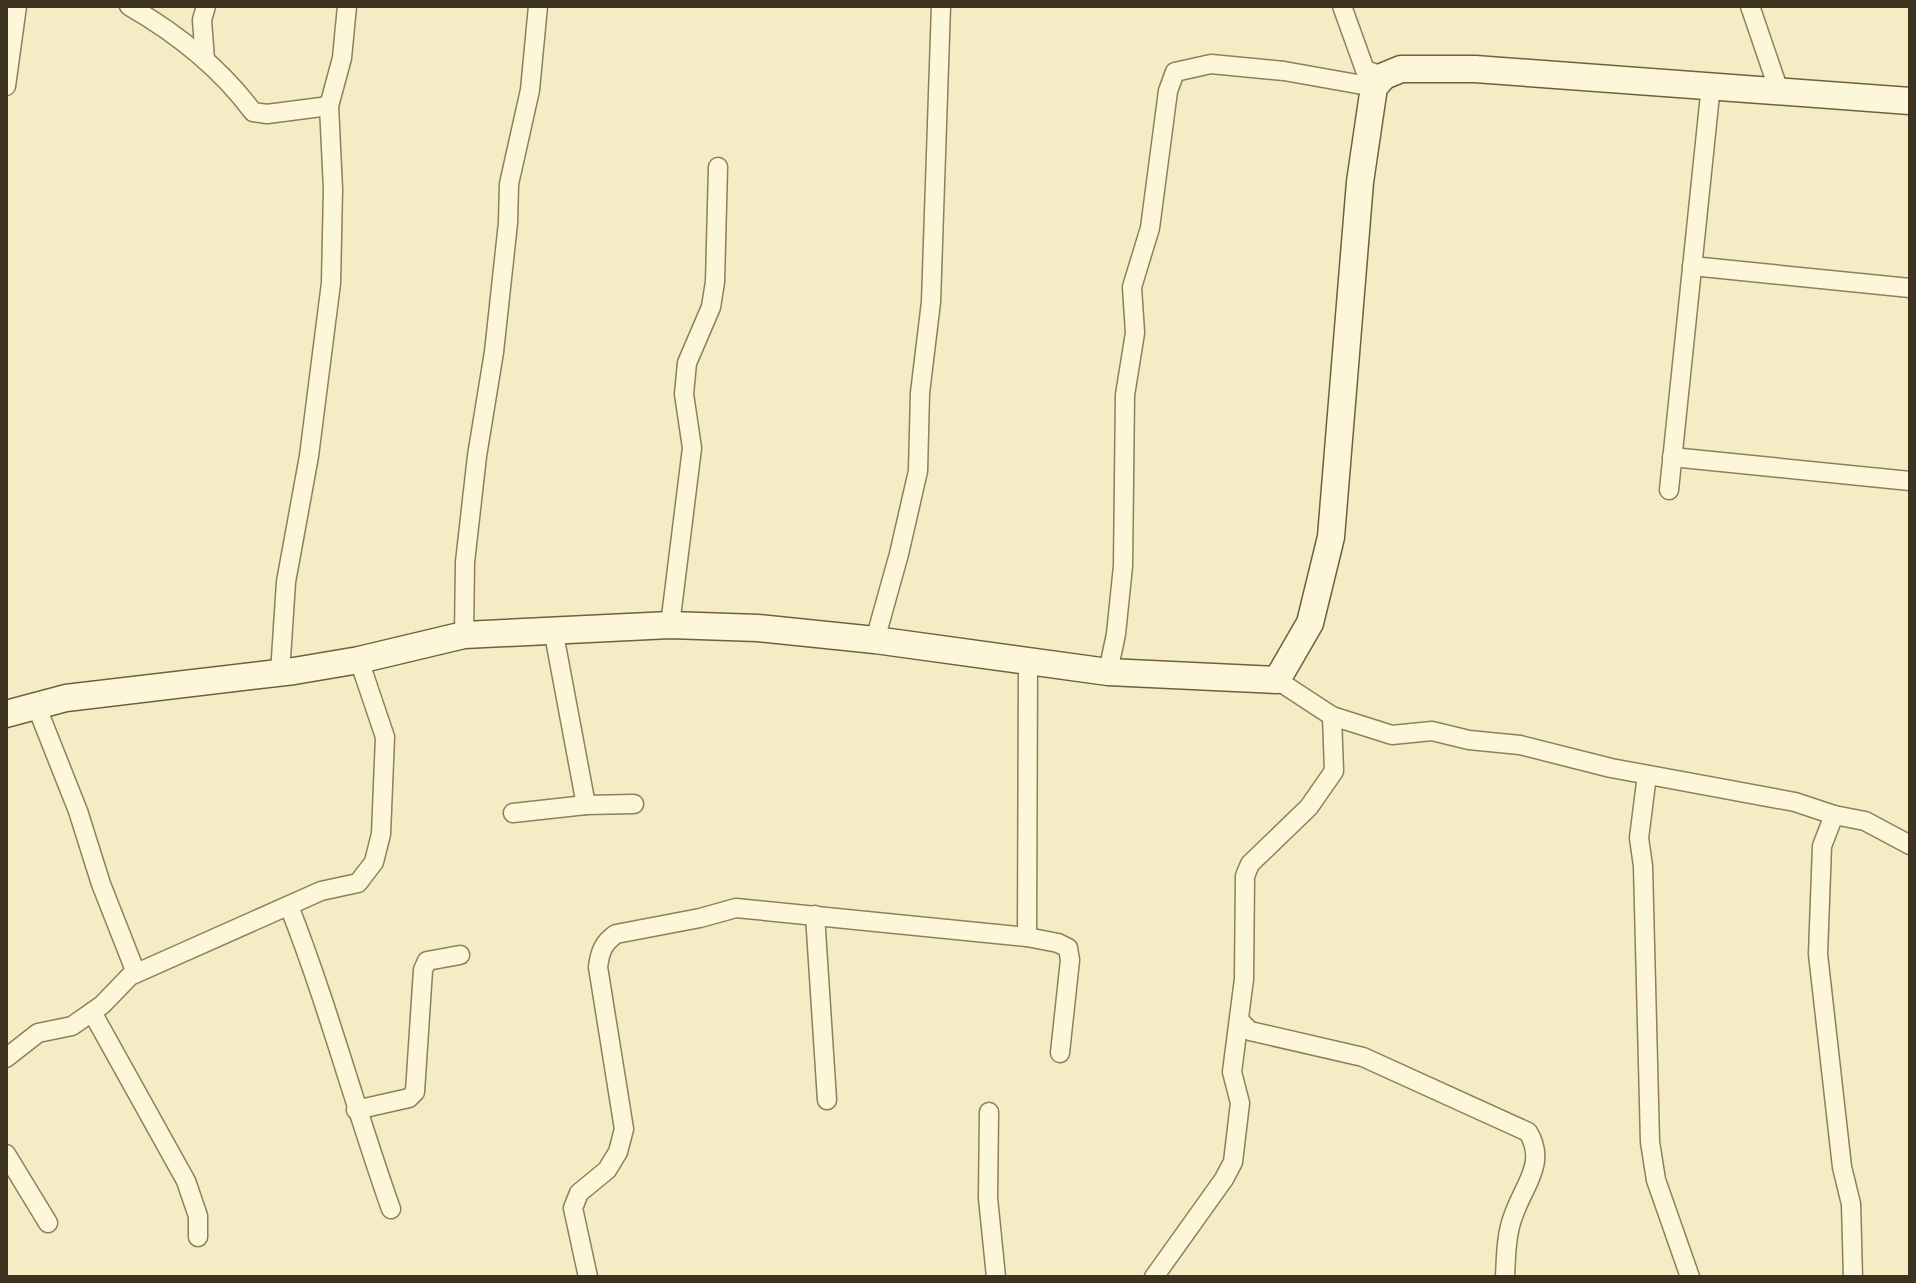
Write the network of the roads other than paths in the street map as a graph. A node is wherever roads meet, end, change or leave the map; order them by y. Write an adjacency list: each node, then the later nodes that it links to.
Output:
1 (17, 6): 12 (street)
2 (129, 6): 9 (street)
3 (206, 6): 9 (street)
4 (347, 6): 15 (street)
5 (538, 6): 24 (street)
6 (941, 6): 25 (street)
7 (1342, 6): 10 (street)
8 (1750, 6): 13 (street)
9 (205, 60): 15 (street)
10 (1379, 82): 11 (street); 28 (street); 30 (street)
11 (1711, 85): 13 (street); 17 (street)
12 (6, 86)
13 (1779, 91): 14 (street)
14 (1910, 101)
15 (329, 106): 29 (street)
16 (718, 167): 22 (street)
17 (1692, 266): 18 (street); 19 (street)
18 (1910, 288)
19 (1672, 457): 20 (street); 21 (street)
20 (1910, 481)
21 (1669, 490)
22 (670, 625): 23 (street); 25 (street)
23 (553, 629): 24 (street); 36 (street)
24 (464, 635): 26 (street)
25 (875, 640): 27 (street)
26 (359, 660): 29 (street); 40 (street)
27 (1028, 661): 28 (street); 42 (street)
28 (1108, 672): 30 (street)
29 (280, 673): 31 (street)
30 (1277, 680): 33 (street)
31 (36, 705): 32 (street); 44 (street)
32 (6, 714)
33 (1332, 716): 34 (street); 46 (street)
34 (1647, 775): 38 (street); 60 (street)
35 (634, 804): 36 (street)
36 (586, 805): 37 (street)
37 (513, 813)
38 (1834, 815): 39 (street); 61 (street)
39 (1910, 845)
40 (289, 906): 44 (street); 50 (street)
41 (815, 915): 42 (street); 49 (street); 56 (street)
42 (1027, 937): 47 (street)
43 (460, 955): 50 (street)
44 (136, 973): 45 (street)
45 (92, 1012): 48 (street); 55 (street)
46 (1239, 1020): 58 (street); 59 (street)
47 (1060, 1053)
48 (6, 1058)
49 (827, 1100)
50 (356, 1110): 53 (street)
51 (989, 1112): 57 (street)
52 (6, 1154): 54 (street)
53 (391, 1209)
54 (48, 1223)
55 (198, 1237)
56 (588, 1277)
57 (996, 1277)
58 (1154, 1277)
59 (1505, 1277)
60 (1690, 1277)
61 (1853, 1277)

